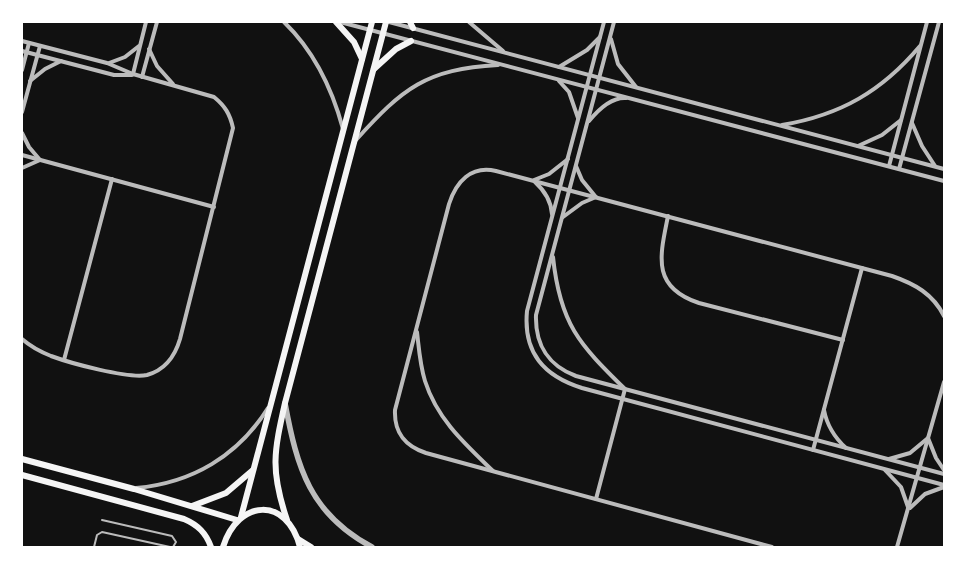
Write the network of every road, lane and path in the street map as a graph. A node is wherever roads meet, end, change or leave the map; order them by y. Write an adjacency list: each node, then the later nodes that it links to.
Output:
1 (146, 22): 24 (street)
2 (157, 22): 26 (street)
3 (284, 22): 54 (street)
4 (336, 22): 30 (main road)
5 (340, 22): 16 (street)
6 (372, 22): 16 (main road)
7 (386, 22): 17 (main road)
8 (389, 22): 15 (street)
9 (410, 22): 15 (main road)
10 (470, 22): 28 (street)
11 (604, 22): 18 (street)
12 (614, 22): 19 (street)
13 (927, 22): 25 (street)
14 (939, 22): 52 (street)
15 (413, 28): 28 (street)
16 (370, 30): 17 (street); 30 (main road)
17 (383, 33): 20 (street); 35 (main road)
18 (601, 35): 34 (street); 38 (street)
19 (610, 37): 41 (street); 45 (street)
20 (411, 40): 33 (street); 35 (main road)
21 (22, 41): 22 (street)
22 (29, 43): 23 (street); 27 (street)
23 (40, 46): 29 (street); 32 (street)
24 (140, 46): 32 (street); 37 (street)
25 (920, 46): 50 (street); 53 (street)
26 (149, 49): 39 (street); 43 (street)
27 (24, 52): 29 (street); 36 (street)
28 (504, 53): 34 (street)
29 (37, 55): 31 (street); 42 (street)
30 (362, 59): 54 (main road)
31 (62, 61): 37 (street); 42 (street)
32 (107, 63): 37 (street)
33 (504, 65): 40 (street); 56 (street)
34 (559, 67): 38 (street)
35 (374, 69): 56 (main road)
36 (22, 70)
37 (133, 74): 39 (street)
38 (590, 75): 41 (street); 44 (street)
39 (142, 77): 43 (street)
40 (556, 78): 44 (street); 49 (street)
41 (599, 78): 45 (street); 46 (street)
42 (30, 81): 48 (street)
43 (175, 86): 75 (street)
44 (587, 86): 46 (street); 49 (street)
45 (636, 87): 53 (street)
46 (596, 89): 47 (street); 51 (street)
47 (633, 99): 51 (street); 64 (street)
48 (22, 112)
49 (578, 120): 60 (street)
50 (901, 120): 57 (street); 59 (street)
51 (588, 122): 63 (street)
52 (912, 123): 61 (street); 65 (street)
53 (781, 125): 57 (street)
54 (343, 130): 89 (main road)
55 (22, 133): 62 (street)
56 (354, 141): 90 (main road)
57 (858, 146): 59 (street)
58 (22, 155): 62 (street)
59 (892, 155): 61 (street); 64 (street)
60 (568, 158): 70 (street); 72 (street)
61 (902, 158): 65 (street); 67 (street)
62 (40, 160): 66 (street); 69 (street)
63 (576, 166): 73 (street); 74 (street)
64 (889, 166): 67 (street)
65 (935, 166): 68 (street)
66 (22, 168)
67 (899, 169): 71 (street)
68 (944, 169)
69 (112, 179): 75 (street); 85 (street)
70 (533, 180): 72 (street); 77 (street); 82 (street)
71 (944, 181)
72 (560, 188): 73 (street); 77 (street)
73 (570, 190): 74 (street); 78 (street)
74 (597, 197): 76 (street); 78 (street)
75 (214, 207): 85 (street)
76 (668, 216): 80 (street); 84 (street)
77 (552, 218): 88 (street)
78 (562, 218): 79 (street)
79 (552, 255): 87 (street); 87 (street)
80 (862, 268): 81 (street); 84 (street)
81 (944, 316)
82 (416, 330): 102 (street); 102 (street)
83 (22, 339): 85 (street)
84 (843, 340): 91 (street)
85 (64, 360)
86 (944, 382): 92 (street)
87 (625, 390): 88 (street); 93 (street)
88 (622, 399): 95 (street); 108 (street)
89 (273, 401): 99 (main road); 107 (street)
90 (285, 403): 113 (main road); 121 (street)
91 (824, 409): 93 (street); 94 (street)
92 (928, 438): 97 (street); 98 (street); 101 (street)
93 (816, 440): 94 (street); 95 (street)
94 (846, 448): 97 (street)
95 (813, 450): 100 (street)
96 (22, 459): 107 (main road)
97 (887, 459): 98 (street)
98 (920, 468): 103 (street); 105 (street)
99 (254, 469): 109 (main road); 111 (main road)
100 (884, 469): 105 (street); 110 (street)
101 (944, 470)
102 (494, 472): 108 (street)
103 (944, 474)
104 (22, 475): 117 (main road)
105 (917, 478): 106 (street); 110 (street)
106 (944, 486): 110 (street)
107 (134, 489): 109 (main road)
108 (596, 499): 122 (street)
109 (192, 506): 111 (main road)
110 (908, 510): 123 (street)
111 (239, 519): 113 (main road); 118 (main road)
112 (102, 520): 116 (lane)
113 (287, 520): 114 (main road)
114 (298, 539): 119 (main road); 120 (main road)
115 (94, 547): 116 (lane)
116 (171, 547)
117 (211, 547)
118 (223, 547)
119 (300, 547)
120 (311, 547)
121 (372, 547)
122 (772, 547)
123 (897, 547)

